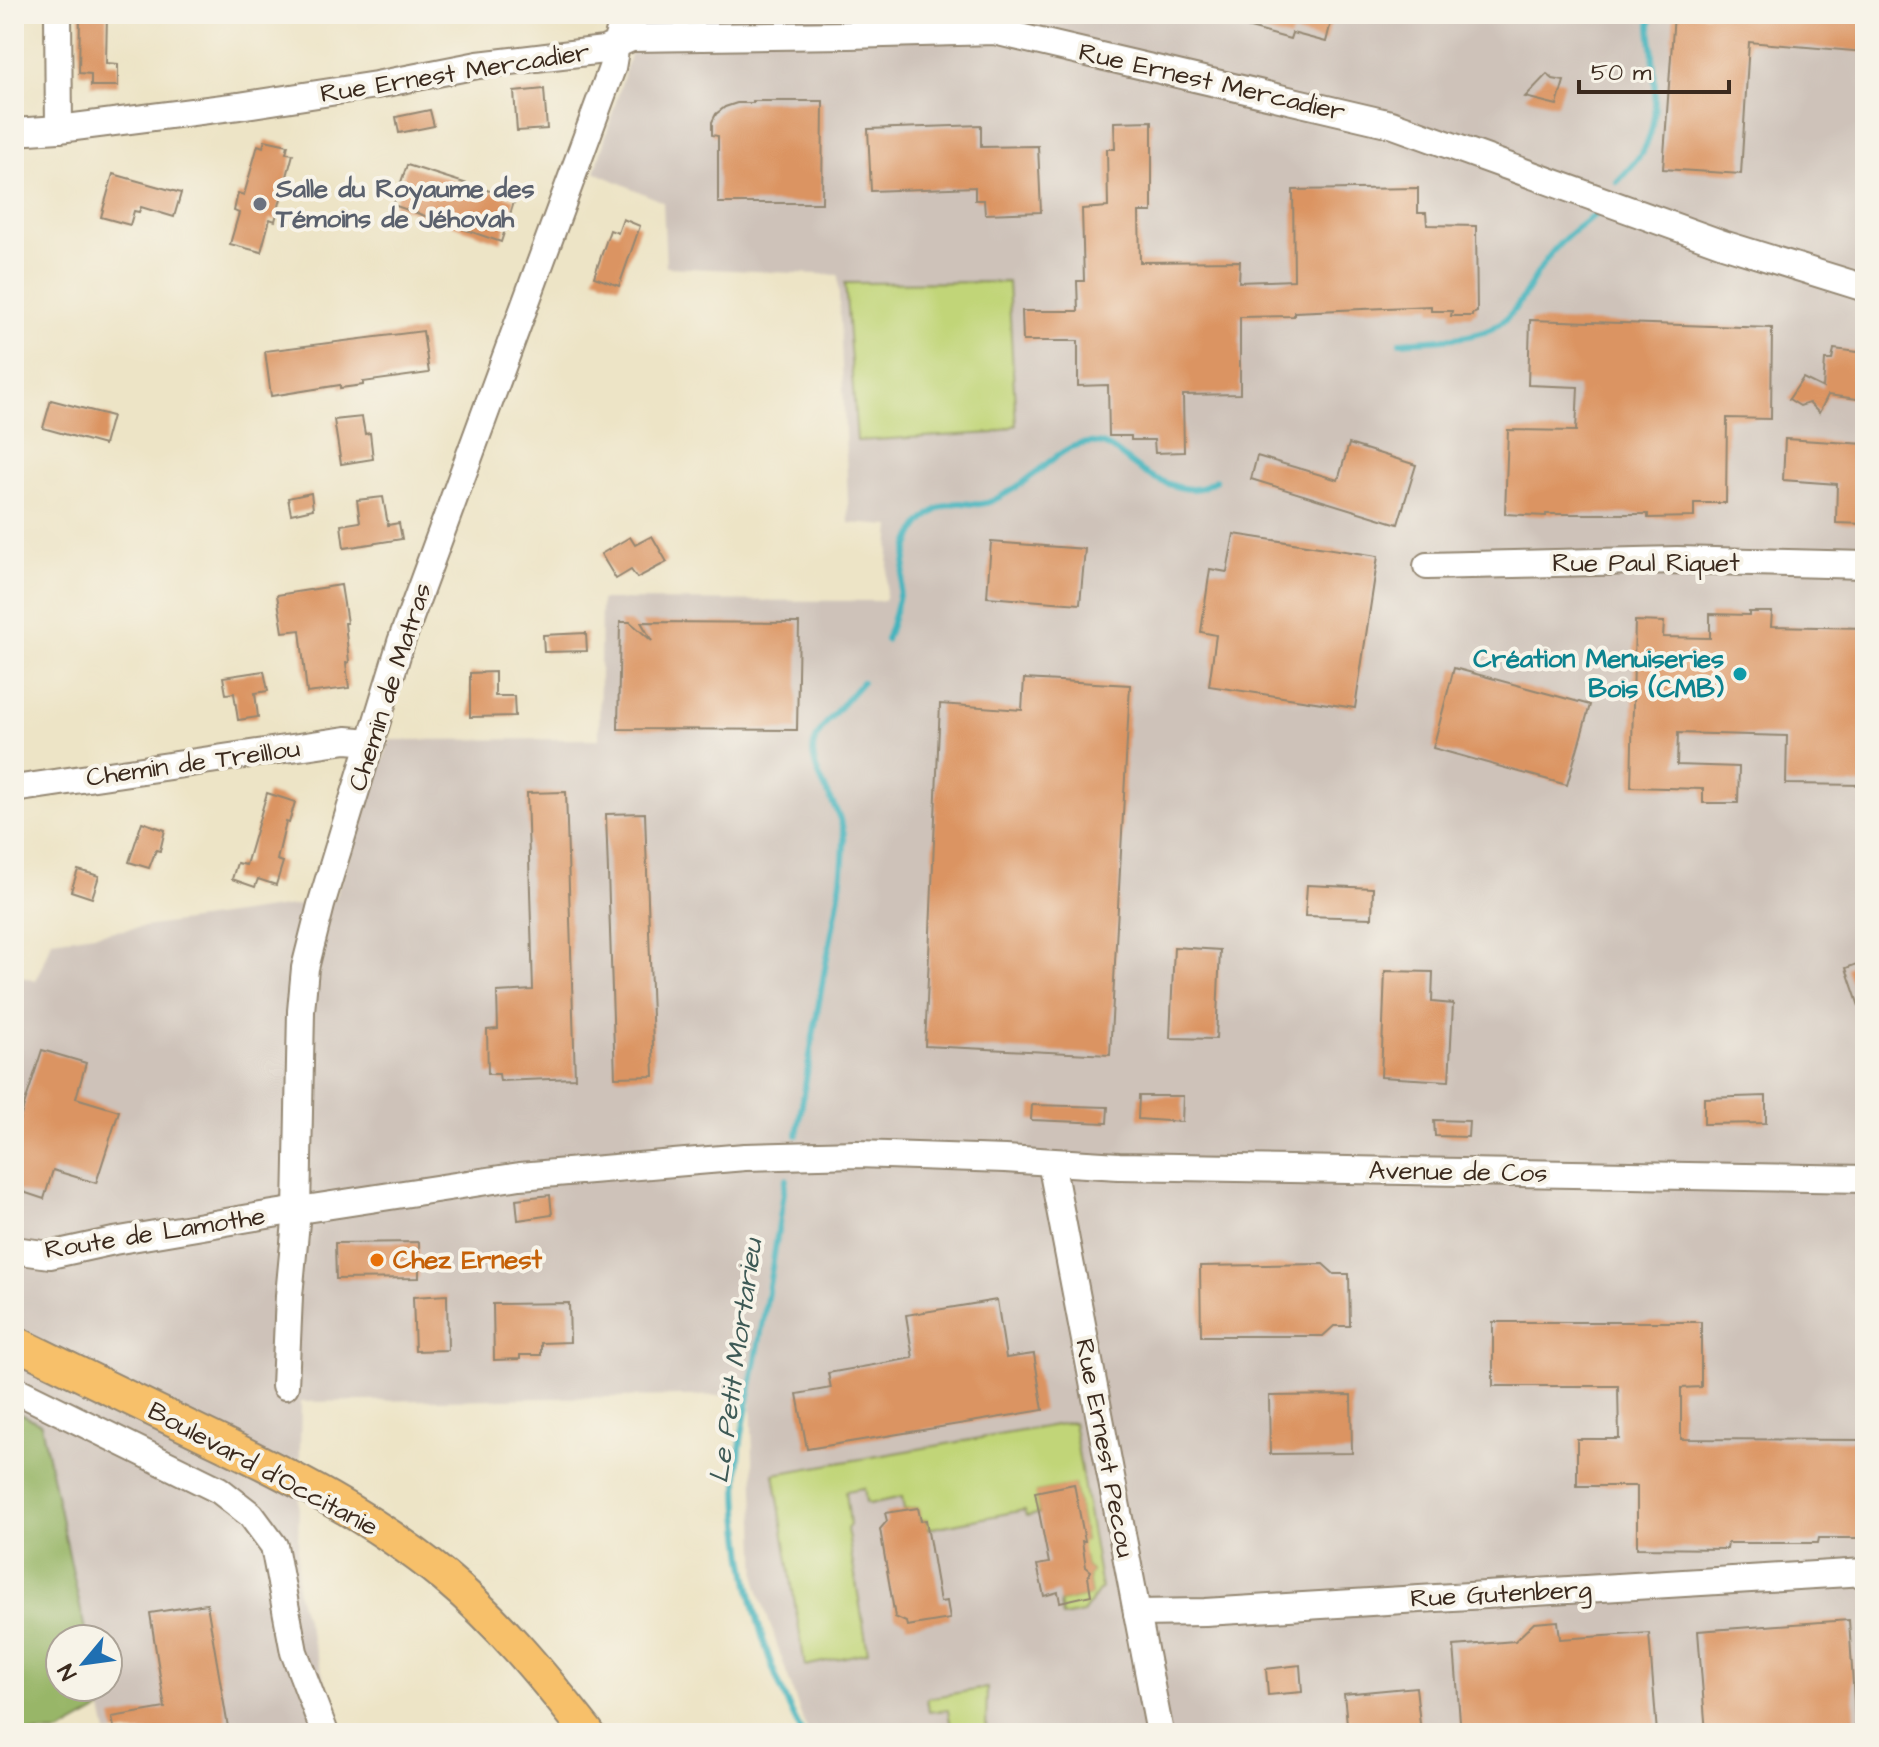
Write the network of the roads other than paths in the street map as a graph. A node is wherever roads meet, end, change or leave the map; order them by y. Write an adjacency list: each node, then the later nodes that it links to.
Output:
1 (58, 14): 4 (street)
2 (625, 14): 3 (street, Chemin de Matras)
3 (616, 44): 4 (street, Rue Ernest Mercadier); 6 (street, Rue Ernest Mercadier); 9 (street, Chemin de Matras)
4 (59, 129): 5 (street, Rue Ernest Mercadier)
5 (14, 132)
6 (1865, 288)
7 (1865, 565): 8 (street, Rue Paul Riquet)
8 (1427, 566)
9 (372, 742): 10 (street, Chemin de Treillou); 13 (street, Chemin de Matras)
10 (14, 789)
11 (1051, 1162): 12 (street, Avenue de Cos); 13 (street, Avenue de Cos); 19 (street, Rue Ernest Pecou)
12 (1865, 1179)
13 (297, 1211): 14 (street, Route de Lamothe); 16 (street, Chemin de Matras)
14 (14, 1250)
15 (14, 1342): 21 (main road, Boulevard d'Occitanie)
16 (285, 1386)
17 (14, 1389): 20 (street)
18 (1865, 1572): 19 (street, Rue Gutenberg)
19 (1137, 1613): 22 (street, Rue Ernest Pecou)
20 (325, 1733)
21 (588, 1733)
22 (1160, 1733)

